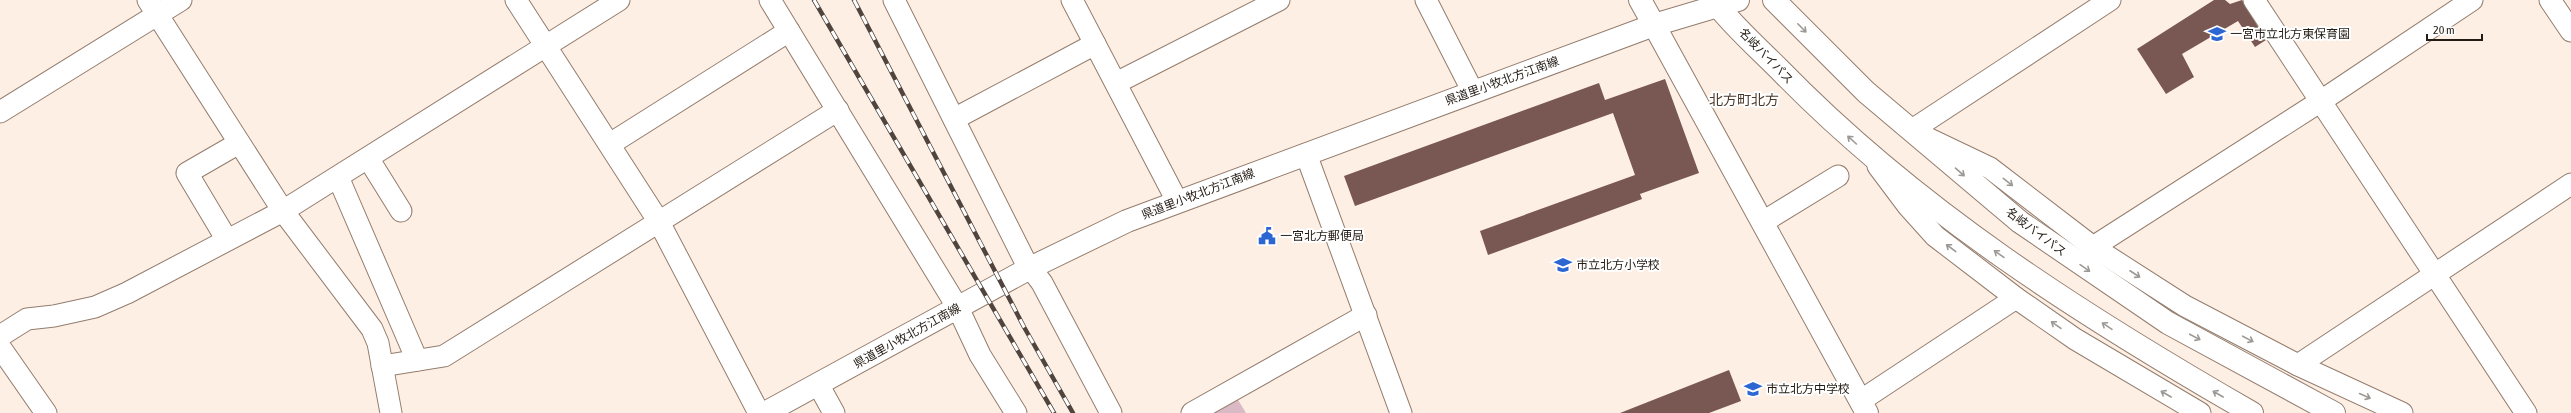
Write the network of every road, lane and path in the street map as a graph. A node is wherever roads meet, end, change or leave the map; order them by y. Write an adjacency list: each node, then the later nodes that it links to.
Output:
1 (181, 0): 17 (street)
2 (516, 0): 22 (street)
3 (619, 0): 22 (street)
4 (770, 0): 19 (street)
5 (894, 0): 28 (street)
6 (1072, 0): 21 (street)
7 (1279, 0): 23 (street)
8 (1426, 0): 24 (street)
9 (1640, 0): 18 (main road)
10 (1738, 0): 16 (main road, 県道里小牧北方江南線)
11 (1774, 0): 29 (main road, 名岐バイパス, one-way to 29)
12 (2110, 0): 29 (street)
13 (2254, 0): 25 (street)
14 (2472, 0): 25 (street)
15 (2550, 0): 20 (street)
16 (1715, 3): 18 (main road, 県道里小牧北方江南線); 33 (main road, 名岐バイパス, one-way to 16)
17 (153, 8): 27 (street); 30 (street)
18 (1654, 25): 24 (main road, 県道里小牧北方江南線); 42 (main road)
19 (789, 31): 26 (street); 31 (street)
20 (2571, 31)
21 (1095, 44): 23 (street); 28 (street)
22 (545, 47): 31 (street); 34 (street)
23 (1116, 83): 38 (street)
24 (1474, 92): 32 (main road, 県道里小牧北方江南線)
25 (2321, 101): 44 (street); 46 (street)
26 (838, 110): 41 (street); 48 (street)
27 (0, 112)
28 (954, 119): 45 (street)
29 (1912, 130): 44 (street, one-way to 44); 68 (main road, 名岐バイパス, one-way to 68)
30 (239, 143): 39 (street); 43 (street)
31 (610, 144): 41 (street)
32 (1306, 154): 38 (main road, 県道里小牧北方江南線); 49 (street)
33 (1871, 157): 47 (street, one-way to 33); 67 (main road, 名岐バイパス, one-way to 33)
34 (368, 158): 36 (street); 40 (street)
35 (1838, 176): 42 (street)
36 (338, 177): 39 (street); 52 (street)
37 (2571, 184): 46 (street)
38 (1177, 201): 45 (main road, 県道里小牧北方江南線)
39 (283, 212): 43 (street); 54 (street)
40 (401, 212)
41 (658, 222): 52 (street); 59 (street)
42 (1763, 222): 56 (main road)
43 (228, 240): 50 (street)
44 (2093, 247): 53 (street, one-way to 53)
45 (1030, 268): 48 (main road, 県道里小牧北方江南線); 63 (street)
46 (2435, 274): 53 (street); 70 (street)
47 (2016, 298): 56 (street); 66 (street, one-way to 47)
48 (958, 308): 55 (main road, 県道里小牧北方江南線); 62 (street)
49 (1366, 315): 64 (street); 65 (street)
50 (0, 336)
51 (0, 348): 57 (street)
52 (418, 360): 54 (street)
53 (2298, 365): 69 (street, one-way to 69)
54 (382, 366): 58 (street)
55 (818, 384): 60 (main road, 県道里小牧北方江南線); 61 (street)
56 (1864, 407)
57 (46, 413)
58 (390, 413)
59 (759, 413)
60 (765, 413)
61 (834, 413)
62 (1016, 413)
63 (1111, 413)
64 (1192, 413)
65 (1401, 413)
66 (2200, 413)
67 (2252, 413)
68 (2334, 413)
69 (2402, 413)
70 (2526, 413)

